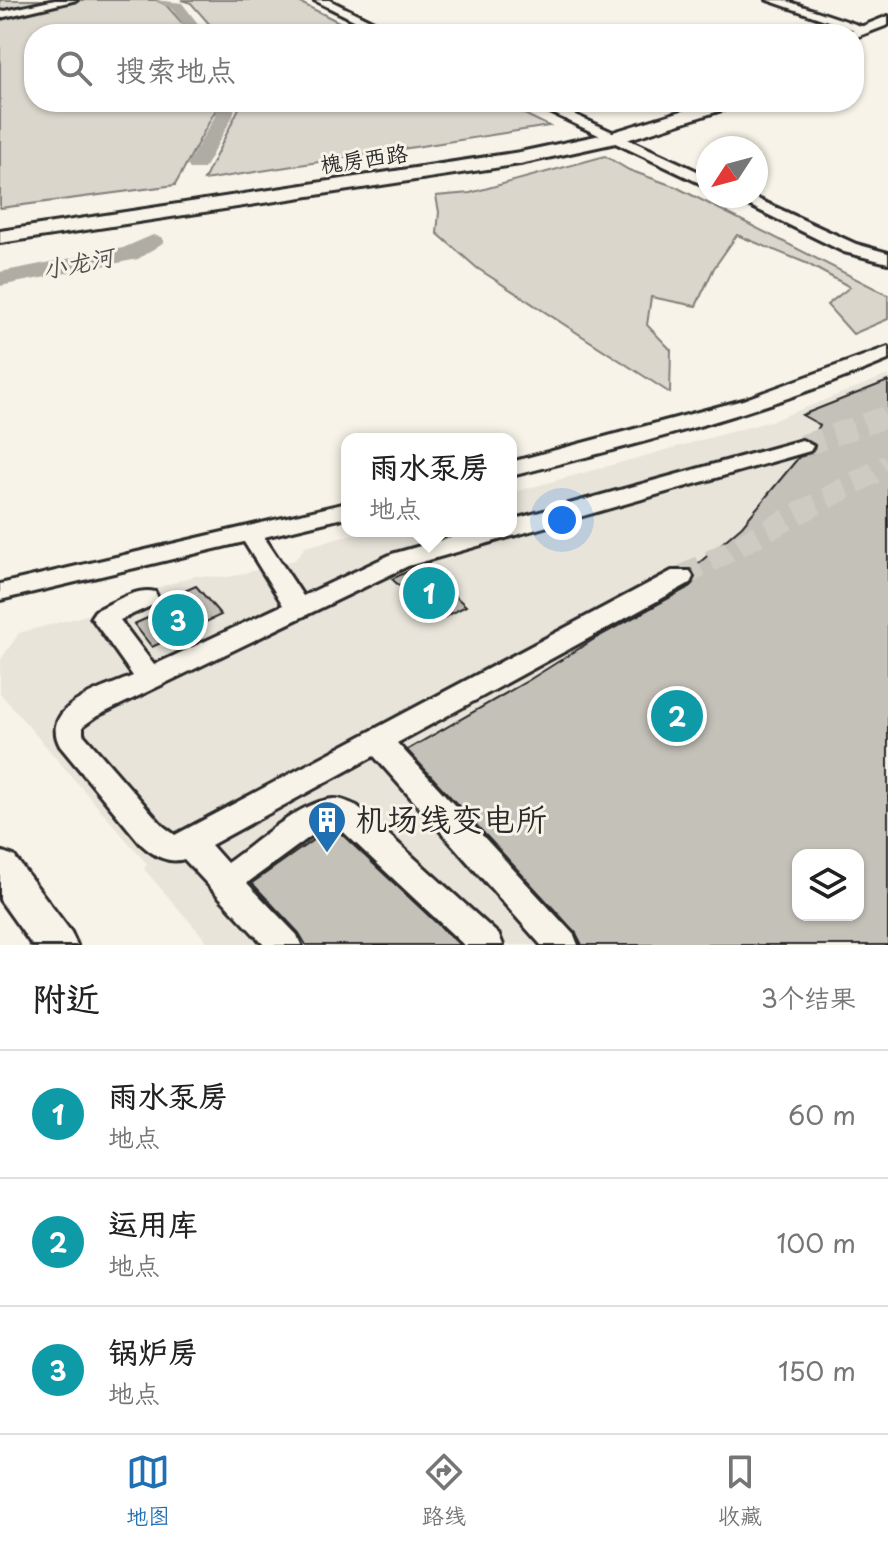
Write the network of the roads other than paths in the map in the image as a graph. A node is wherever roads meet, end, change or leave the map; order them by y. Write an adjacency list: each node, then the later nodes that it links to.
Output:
1 (71, 0): 4 (street)
2 (320, 0): 6 (street)
3 (773, 0): 7 (street)
4 (0, 15)
5 (888, 20): 8 (main road)
6 (371, 24)
7 (837, 24)
8 (864, 30)
9 (888, 37): 10 (main road)
10 (865, 46)
11 (557, 112): 14 (street)
12 (637, 112): 14 (main road, 槐房西路)
13 (697, 112): 15 (main road, 槐房西路)
14 (587, 126): 15 (street); 18 (main road, 槐房西路)
15 (614, 138): 16 (street); 19 (main road, 槐房西路)
16 (696, 176)
17 (764, 208): 20 (street)
18 (0, 218)
19 (0, 237)
20 (888, 258)
21 (888, 353): 23 (street)
22 (802, 446): 25 (street)
23 (517, 467)
24 (341, 511): 26 (street)
25 (517, 526)
26 (250, 533): 29 (street); 31 (street)
27 (480, 537): 31 (street)
28 (681, 577): 33 (street)
29 (0, 592)
30 (146, 598): 32 (street)
31 (298, 608): 32 (street)
32 (150, 679): 34 (street)
33 (378, 741): 34 (street); 40 (street)
34 (189, 843): 36 (street)
35 (0, 868): 37 (main road)
36 (225, 882): 38 (street); 39 (street)
37 (56, 945)
38 (285, 945)
39 (487, 945)
40 (562, 945)

